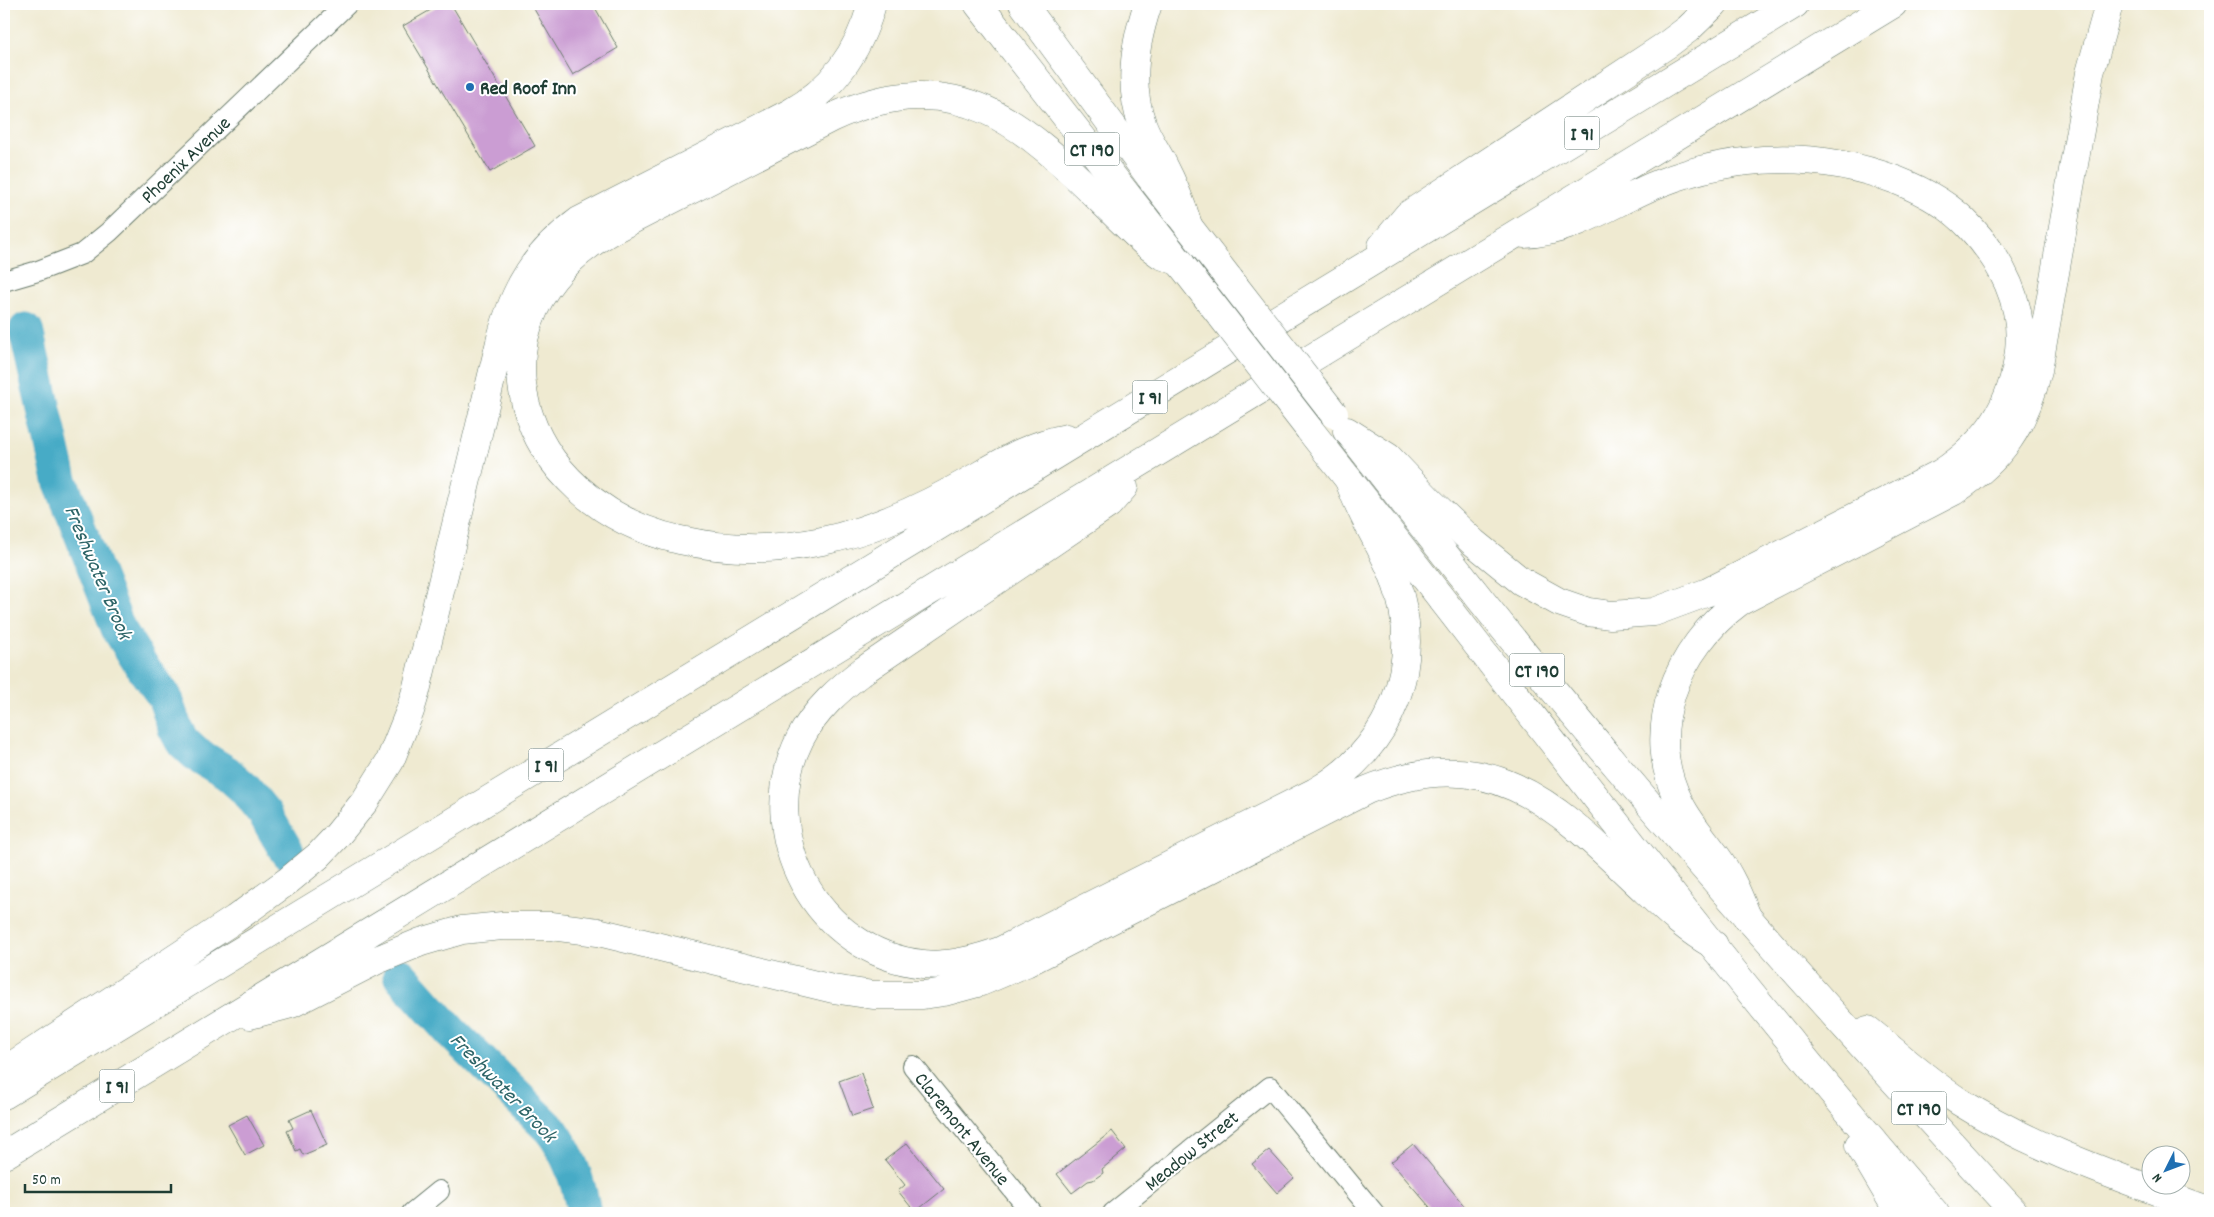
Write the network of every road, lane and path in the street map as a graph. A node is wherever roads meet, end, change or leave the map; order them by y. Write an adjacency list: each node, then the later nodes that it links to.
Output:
1 (347, 4): 14 (street, Phoenix Avenue)
2 (872, 4): 24 (main road)
3 (978, 4): 12 (main road, CT 190)
4 (1023, 4): 10 (main road, CT 190)
5 (1148, 4): 10 (main road)
6 (1714, 4): 13 (main road)
7 (1795, 4): 13 (main road, I 91)
8 (1893, 4): 11 (main road, I 91)
9 (2109, 4): 19 (main road)
10 (1189, 228): 15 (main road, CT 190, bridge)
11 (1515, 234): 15 (main road); 17 (main road, I 91)
12 (1180, 262): 16 (main road); 18 (main road, CT 190, bridge)
13 (1369, 262): 16 (main road, I 91)
14 (4, 281)
15 (1341, 422): 19 (main road, CT 190)
16 (1089, 434): 26 (main road, I 91)
17 (1148, 459): 18 (main road); 22 (main road, I 91)
18 (1349, 480): 20 (main road, CT 190)
19 (1748, 918): 21 (main road, CT 190)
20 (1714, 945): 22 (main road); 25 (main road, CT 190)
21 (1823, 1003): 29 (main road); 36 (main road, CT 190)
22 (231, 1017): 27 (main road, I 91)
23 (913, 1066): 31 (street, Claremont Avenue)
24 (4, 1073)
25 (1833, 1092): 34 (main road); 35 (main road, CT 190)
26 (4, 1095)
27 (4, 1155)
28 (439, 1190): 30 (street)
29 (2210, 1212)
30 (412, 1213)
31 (1032, 1213)
32 (1113, 1213): 33 (street, Meadow Street)
33 (1374, 1213)
34 (1899, 1213)
35 (1935, 1213)
36 (2015, 1213)

